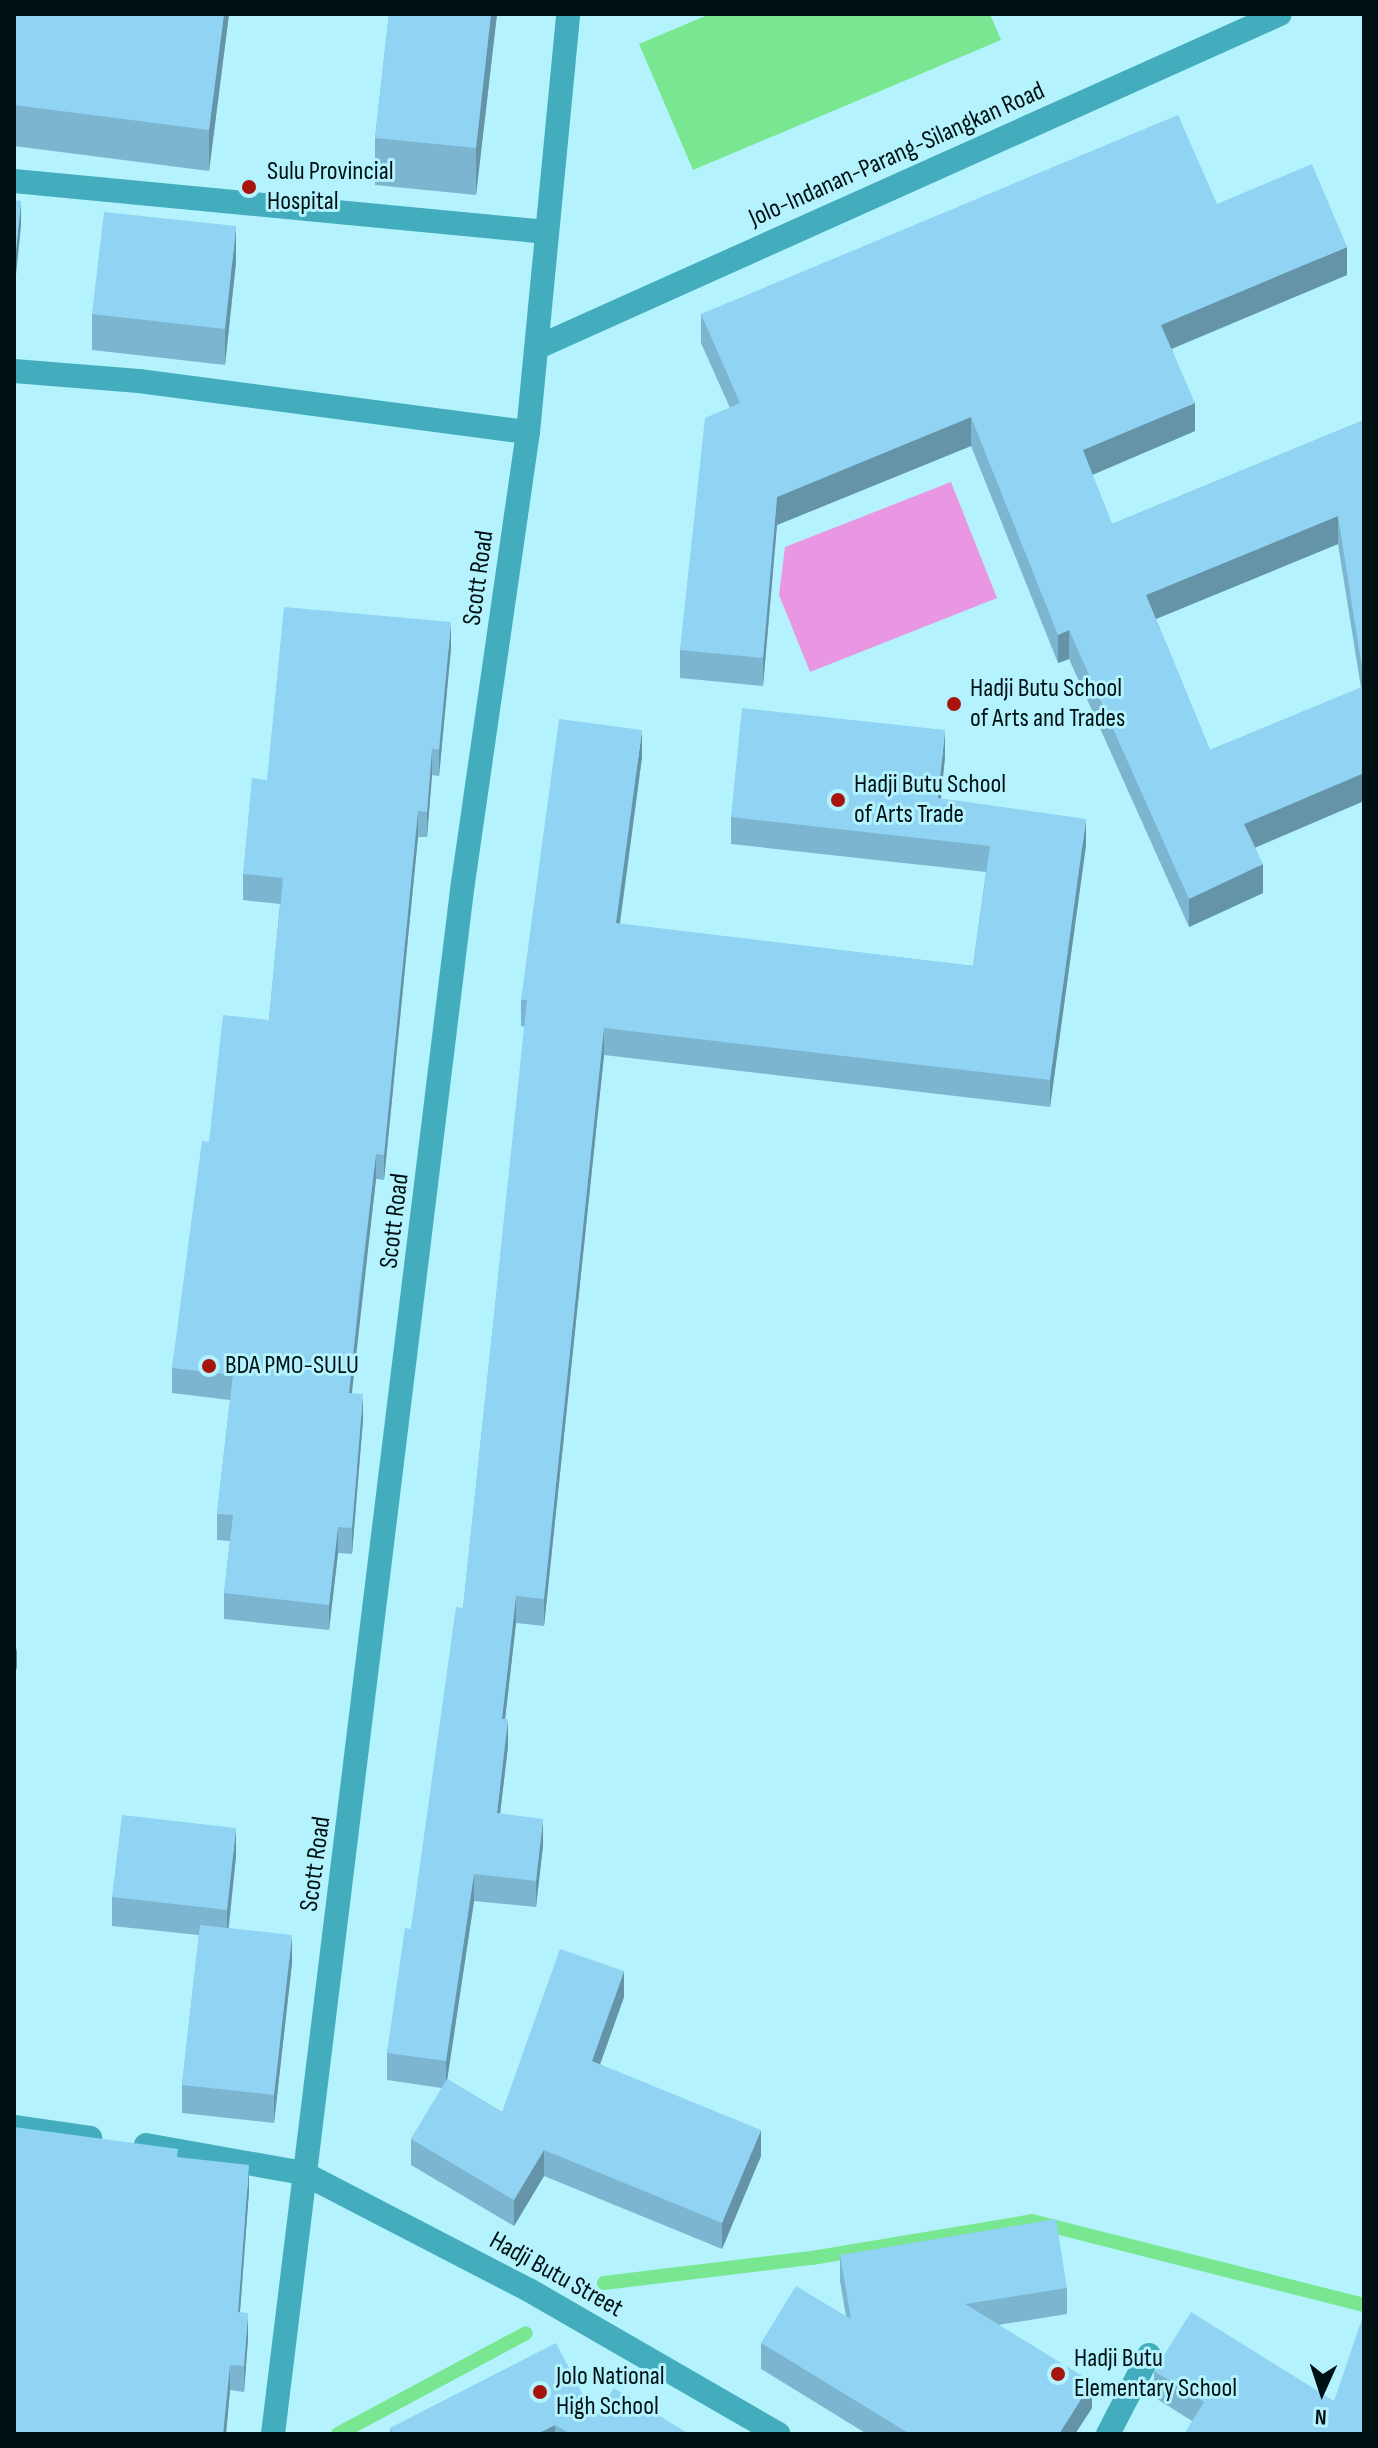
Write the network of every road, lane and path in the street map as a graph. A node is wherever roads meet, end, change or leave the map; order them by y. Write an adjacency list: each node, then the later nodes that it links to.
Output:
1 (568, 14): 4 (street, Scott Road)
2 (1280, 14): 5 (street, Jolo-Indanan-Parang-Silangkan Road)
3 (14, 181): 4 (street)
4 (547, 232): 5 (street, Scott Road)
5 (538, 347): 7 (street, Scott Road)
6 (14, 371): 7 (street)
7 (528, 432): 9 (street, Scott Road)
8 (14, 2127): 9 (street, Hadji Butu Street)
9 (303, 2173): 11 (street, Scott Road); 12 (street, Hadji Butu Street)
10 (1149, 2355): 13 (street)
11 (273, 2434)
12 (778, 2434)
13 (1108, 2434)

